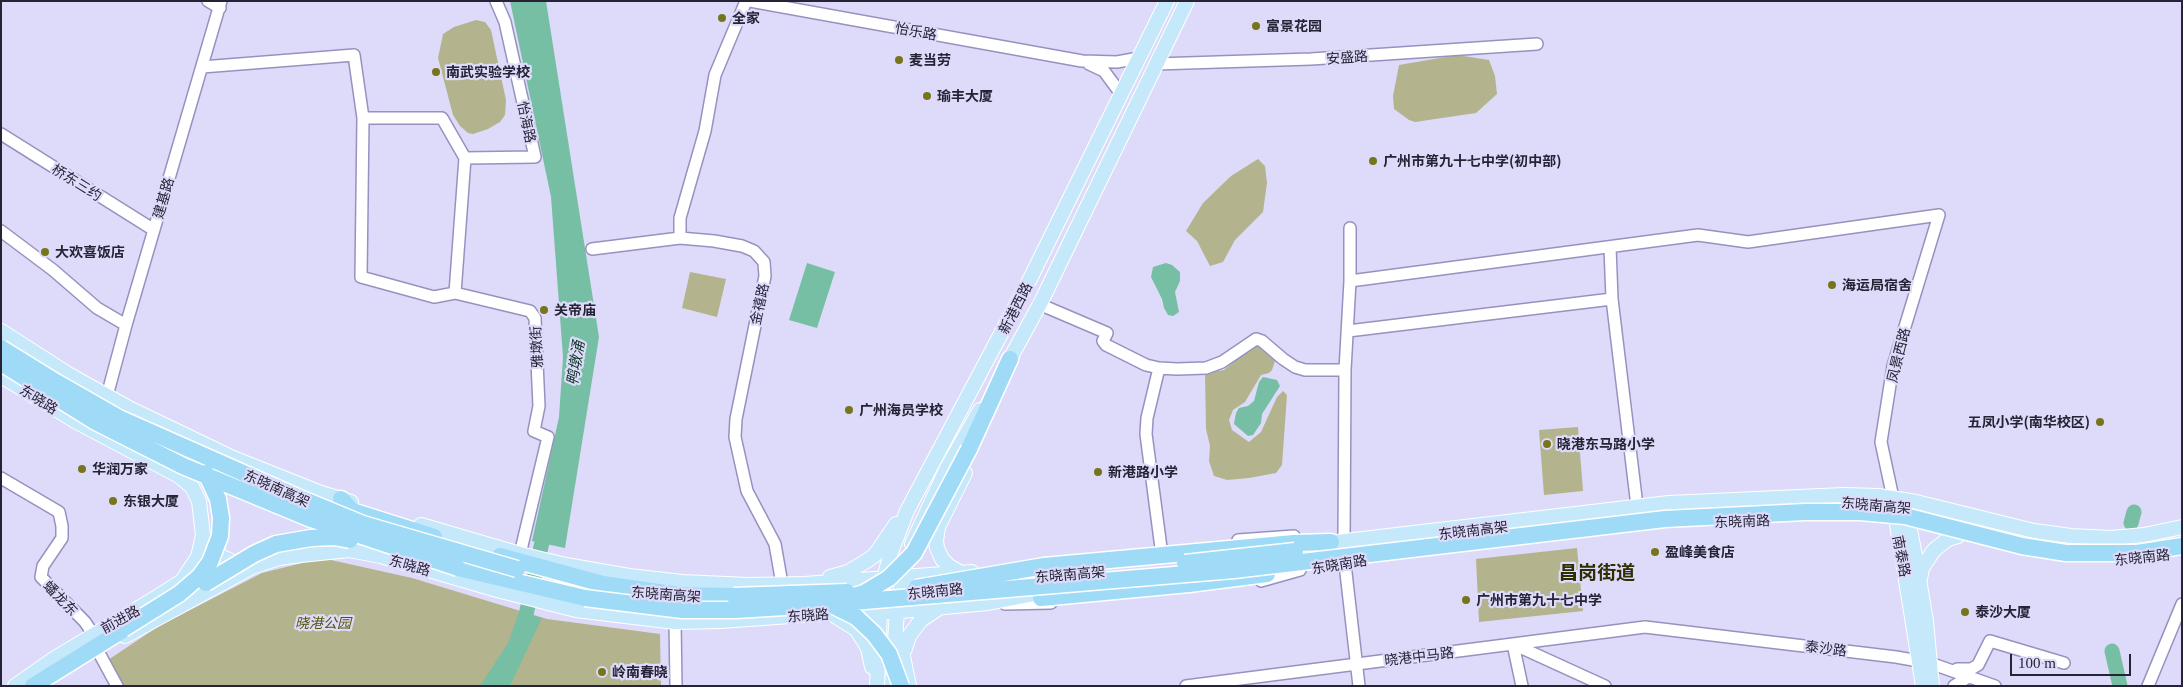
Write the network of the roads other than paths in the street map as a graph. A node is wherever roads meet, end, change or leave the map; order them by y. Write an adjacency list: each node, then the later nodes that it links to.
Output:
1 (208, 1): 7 (street)
2 (496, 1): 16 (street, 怡海路)
3 (746, 1): 20 (street)
4 (750, 1): 10 (street, 怡乐路)
5 (1167, 1): 9 (main road, 新港西路)
6 (1187, 1): 11 (main road, 新港西路)
7 (220, 5): 12 (street, 建基路)
8 (1537, 44): 11 (street, 安盛路)
9 (1139, 58): 10 (street); 13 (main road, 新港西路)
10 (1082, 61): 13 (street)
11 (1156, 64): 26 (main road, 新港西路)
12 (202, 67): 14 (street); 18 (street, 建基路)
13 (1121, 94): 47 (main road, 新港西路)
14 (363, 118): 16 (street); 24 (street)
15 (1, 134): 18 (street, 桥东三约)
16 (465, 158): 24 (street)
17 (1350, 228): 23 (street)
18 (154, 230): 27 (street, 建基路)
19 (1, 231): 27 (street)
20 (680, 238): 22 (street); 71 (street, 金禧路)
21 (1610, 247): 23 (street); 25 (street); 44 (street, 凤景西路)
22 (592, 249)
23 (1350, 281): 29 (street)
24 (455, 293): 60 (street, 雅墩街)
25 (1612, 299): 29 (street); 48 (street)
26 (1039, 304): 31 (main road, 新港西路); 33 (street)
27 (126, 325): 37 (street, 建基路)
28 (1, 331): 35 (main road)
29 (1348, 332): 34 (street)
30 (1, 348): 39 (highway, 东晓南高架, bridge)
31 (1010, 359): 57 (main road, 新港西路); 67 (main road); 82 (highway, bridge)
32 (1, 363): 62 (highway, 东晓南高架, bridge)
33 (1158, 368): 34 (street); 58 (street)
34 (1345, 370): 54 (street)
35 (68, 374): 37 (main road); 38 (street)
36 (1, 376): 38 (main road, 东晓路)
37 (106, 396): 40 (street); 41 (main road)
38 (58, 411): 40 (main road, 东晓路)
39 (137, 427): 76 (highway, 东晓南高架, bridge); 86 (highway, bridge)
40 (120, 446): 46 (main road, 东晓路)
41 (245, 462): 43 (main road); 46 (main road)
42 (1, 478): 87 (street, 蟠龙东)
43 (321, 493): 45 (main road); 61 (main road)
44 (1894, 498): 48 (main road, 东晓南路); 49 (main road, 南泰路); 51 (main road, 东晓南路)
45 (341, 499): 60 (main road); 76 (highway)
46 (199, 501): 52 (main road, 东晓路)
47 (910, 505): 55 (main road, 新港西路); 72 (main road)
48 (1637, 506): 54 (main road, 东晓南路)
49 (1902, 524): 53 (main road, 东晓南路); 63 (main road, 东晓南路); 70 (main road, 南泰路); 91 (main road, 南泰路)
50 (2182, 527): 51 (main road, 东晓南路)
51 (2177, 533): 74 (highway, 东晓南高架, bridge)
52 (203, 535): 64 (main road); 87 (main road, 前进路)
53 (1958, 536): 59 (main road, 东晓南路); 70 (main road)
54 (1337, 541): 58 (street, 东晓南路); 68 (main road, 东晓南路); 74 (highway, bridge)
55 (894, 544): 57 (main road); 74 (main road, 新港西路)
56 (2182, 546): 74 (highway, 东晓南高架, bridge)
57 (910, 548): 74 (main road, 新港西路)
58 (1161, 548): 65 (street, 东晓南路)
59 (2182, 552)
60 (523, 555): 71 (main road)
61 (280, 558): 64 (main road, 东晓路); 73 (main road, 东晓路)
62 (438, 562): 73 (highway, 东晓南高架, bridge); 86 (highway, bridge)
63 (1345, 564): 66 (main road, 东晓南路); 93 (street)
64 (252, 567): 89 (main road, 前进路)
65 (1007, 567): 67 (main road, 东晓南路); 68 (main road)
66 (1300, 570): 74 (highway, bridge); 75 (main road, 东晓南路); 79 (street, 东晓南路)
67 (961, 573): 74 (main road, 东晓南路)
68 (1050, 573): 69 (main road, 东晓南路)
69 (1033, 576): 74 (main road, 东晓南路); 75 (street)
70 (1920, 582): 91 (main road, 南泰路)
71 (782, 584): 72 (main road)
72 (804, 584): 74 (main road); 82 (street)
73 (514, 589): 78 (highway, 东晓南高架)
74 (900, 591): 77 (highway, 东晓南高架, bridge); 81 (main road, 东晓南路); 82 (highway, 东晓南高架, bridge); 83 (main road, 东晓路); 83 (main road, 新港西路); 90 (main road); 103 (main road)
75 (1036, 594): 79 (main road, 东晓南路)
76 (686, 596): 77 (highway, 东晓南高架)
77 (734, 596): 104 (highway, bridge)
78 (550, 597): 82 (highway, 东晓南高架, bridge); 84 (main road, 东晓路)
79 (988, 603): 81 (main road, 东晓南路)
80 (2182, 604): 114 (street)
81 (942, 607): 90 (main road)
82 (818, 611): 83 (main road, 东晓路); 84 (main road, 东晓路); 102 (main road)
83 (880, 615): 102 (main road, 新港西路)
84 (675, 622): 101 (street)
85 (1653, 627): 88 (street, 晓港中马路); 91 (street, 泰沙路)
86 (123, 629): 98 (highway)
87 (93, 634): 97 (main road, 前进路)
88 (1513, 644): 93 (street, 晓港中马路); 108 (street); 109 (street)
89 (98, 651): 99 (main road, 前进路); 100 (street)
90 (903, 656): 104 (main road); 105 (main road)
91 (1925, 662): 94 (street, 泰沙路); 110 (main road, 南泰路); 111 (main road, 南泰路)
92 (2064, 663): 94 (street)
93 (1357, 664): 96 (street, 晓港中马路); 107 (street)
94 (1950, 669): 95 (street, 泰沙路)
95 (1970, 676): 112 (street); 113 (street, 泰沙路)
96 (1206, 684): 106 (street, 晓港中马路)
97 (15, 686)
98 (33, 686)
99 (42, 686)
100 (117, 686)
101 (676, 686)
102 (876, 686)
103 (892, 686)
104 (900, 686)
105 (909, 686)
106 (1186, 686)
107 (1359, 686)
108 (1522, 686)
109 (1605, 686)
110 (1923, 686)
111 (1932, 686)
112 (1954, 686)
113 (1995, 686)
114 (2148, 686)

